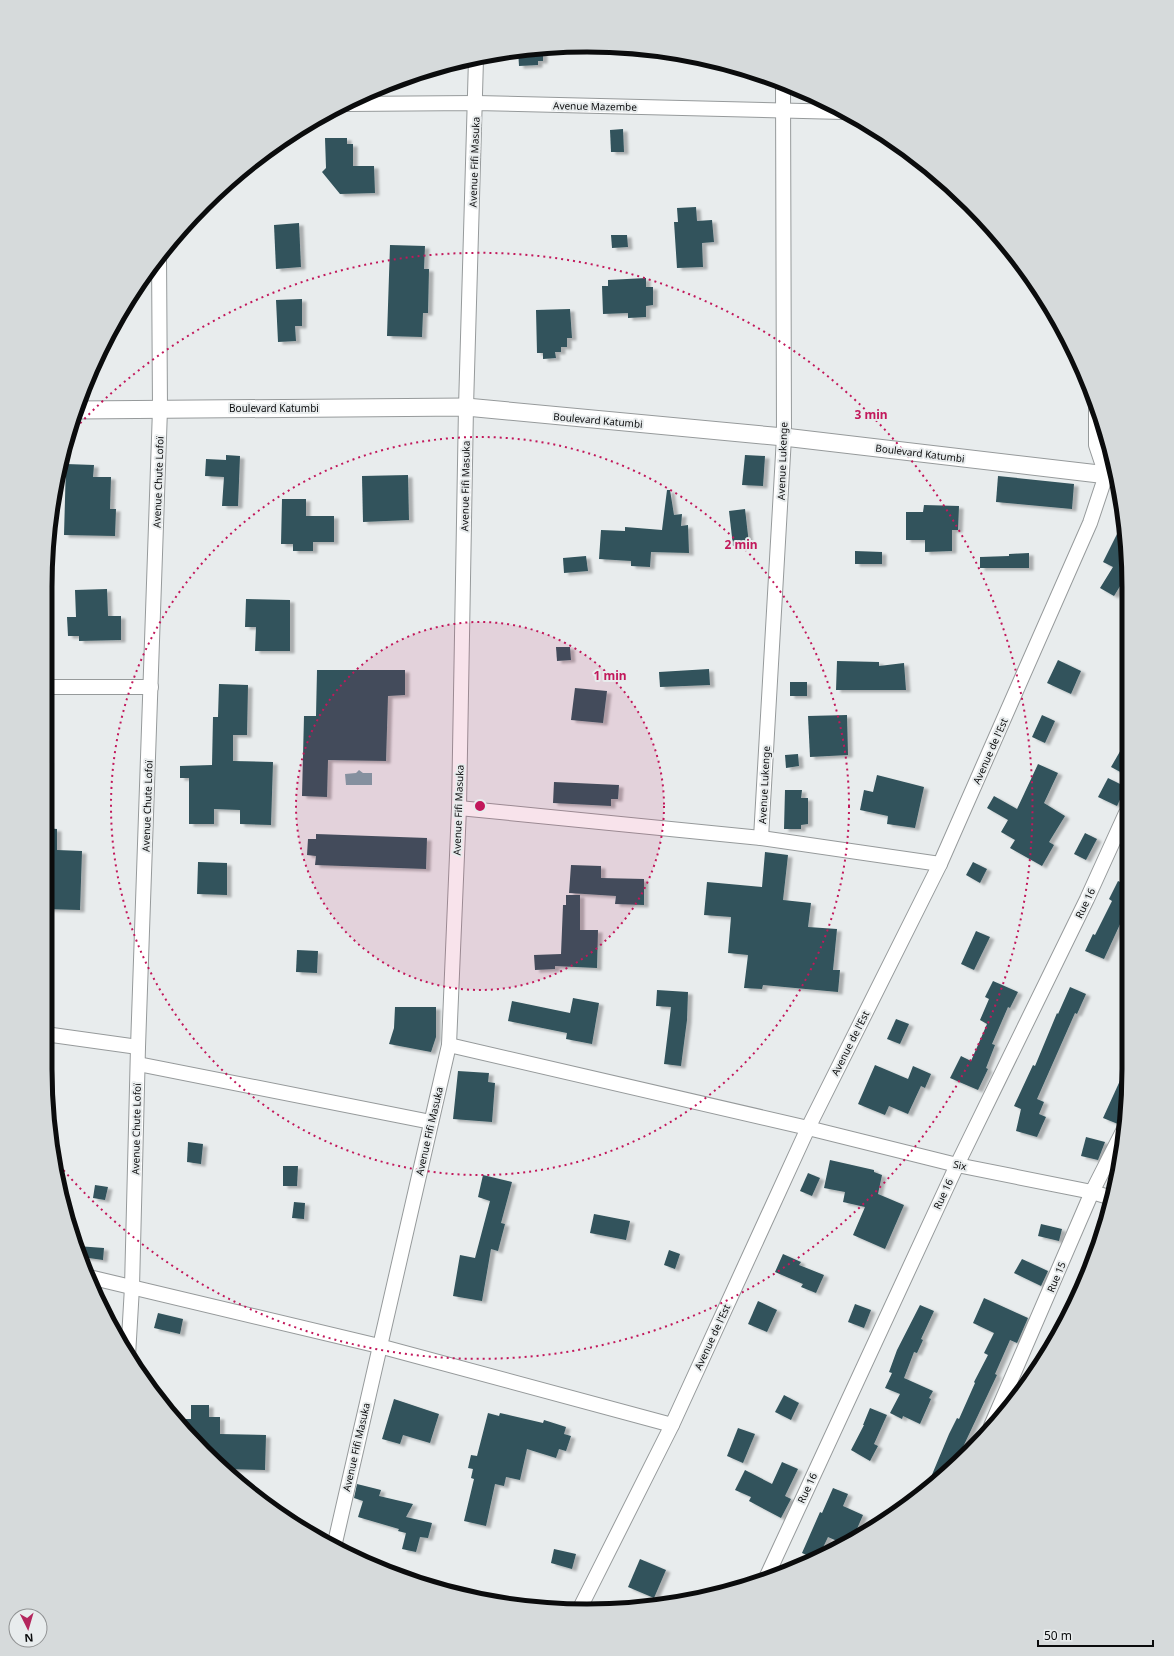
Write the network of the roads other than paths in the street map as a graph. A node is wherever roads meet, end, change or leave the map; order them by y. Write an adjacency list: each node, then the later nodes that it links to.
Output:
1 (476, 64): 3 (street, Avenue Fifi Masuka)
2 (783, 89): 5 (street, Avenue Lukenge)
3 (476, 102): 4 (street, Avenue Mazembe); 5 (street, Avenue Mazembe); 8 (street, Avenue Fifi Masuka)
4 (357, 104)
5 (783, 110): 6 (street, Avenue Mazembe); 12 (street, Avenue Lukenge)
6 (832, 112)
7 (159, 266): 9 (street, Avenue Chute Lofoï)
8 (466, 407): 9 (street, Boulevard Katumbi); 12 (street, Boulevard Katumbi); 18 (street, Avenue Fifi Masuka)
9 (160, 409): 10 (street, Boulevard Katumbi); 17 (street, Avenue Chute Lofoï)
10 (82, 410)
11 (1096, 422): 13 (street)
12 (784, 437): 14 (street, Boulevard Katumbi); 20 (street, Avenue Lukenge)
13 (1109, 469)
14 (1111, 477)
15 (1111, 480): 21 (street, Avenue de l'Est)
16 (52, 686): 17 (street)
17 (151, 687): 24 (street, Avenue Chute Lofoï)
18 (459, 808): 20 (street); 23 (street, Avenue Fifi Masuka)
19 (1122, 822): 29 (street, Rue 16)
20 (761, 838): 21 (street)
21 (940, 864): 27 (street, Avenue de l'Est)
22 (52, 1035): 24 (street)
23 (449, 1045): 26 (street, Avenue Fifi Masuka); 27 (street, Six)
24 (138, 1047): 25 (street, Avenue Chute Lofoï)
25 (138, 1064): 26 (street); 33 (street, Avenue Chute Lofoï)
26 (431, 1122): 35 (street, Avenue Fifi Masuka)
27 (808, 1128): 29 (street, Six); 37 (street, Avenue de l'Est)
28 (1116, 1144): 30 (street, Rue 15)
29 (956, 1165): 30 (street, Six); 39 (street, Rue 16)
30 (1092, 1192): 31 (street, Six); 36 (street, Rue 15)
31 (1107, 1196)
32 (95, 1278): 33 (street)
33 (132, 1287): 34 (street, Avenue Chute Lofoï); 35 (street)
34 (129, 1344)
35 (379, 1346): 37 (street); 38 (street, Avenue Fifi Masuka)
36 (997, 1412)
37 (672, 1425): 40 (street, Avenue de l'Est)
38 (335, 1541)
39 (769, 1572)
40 (582, 1604)

